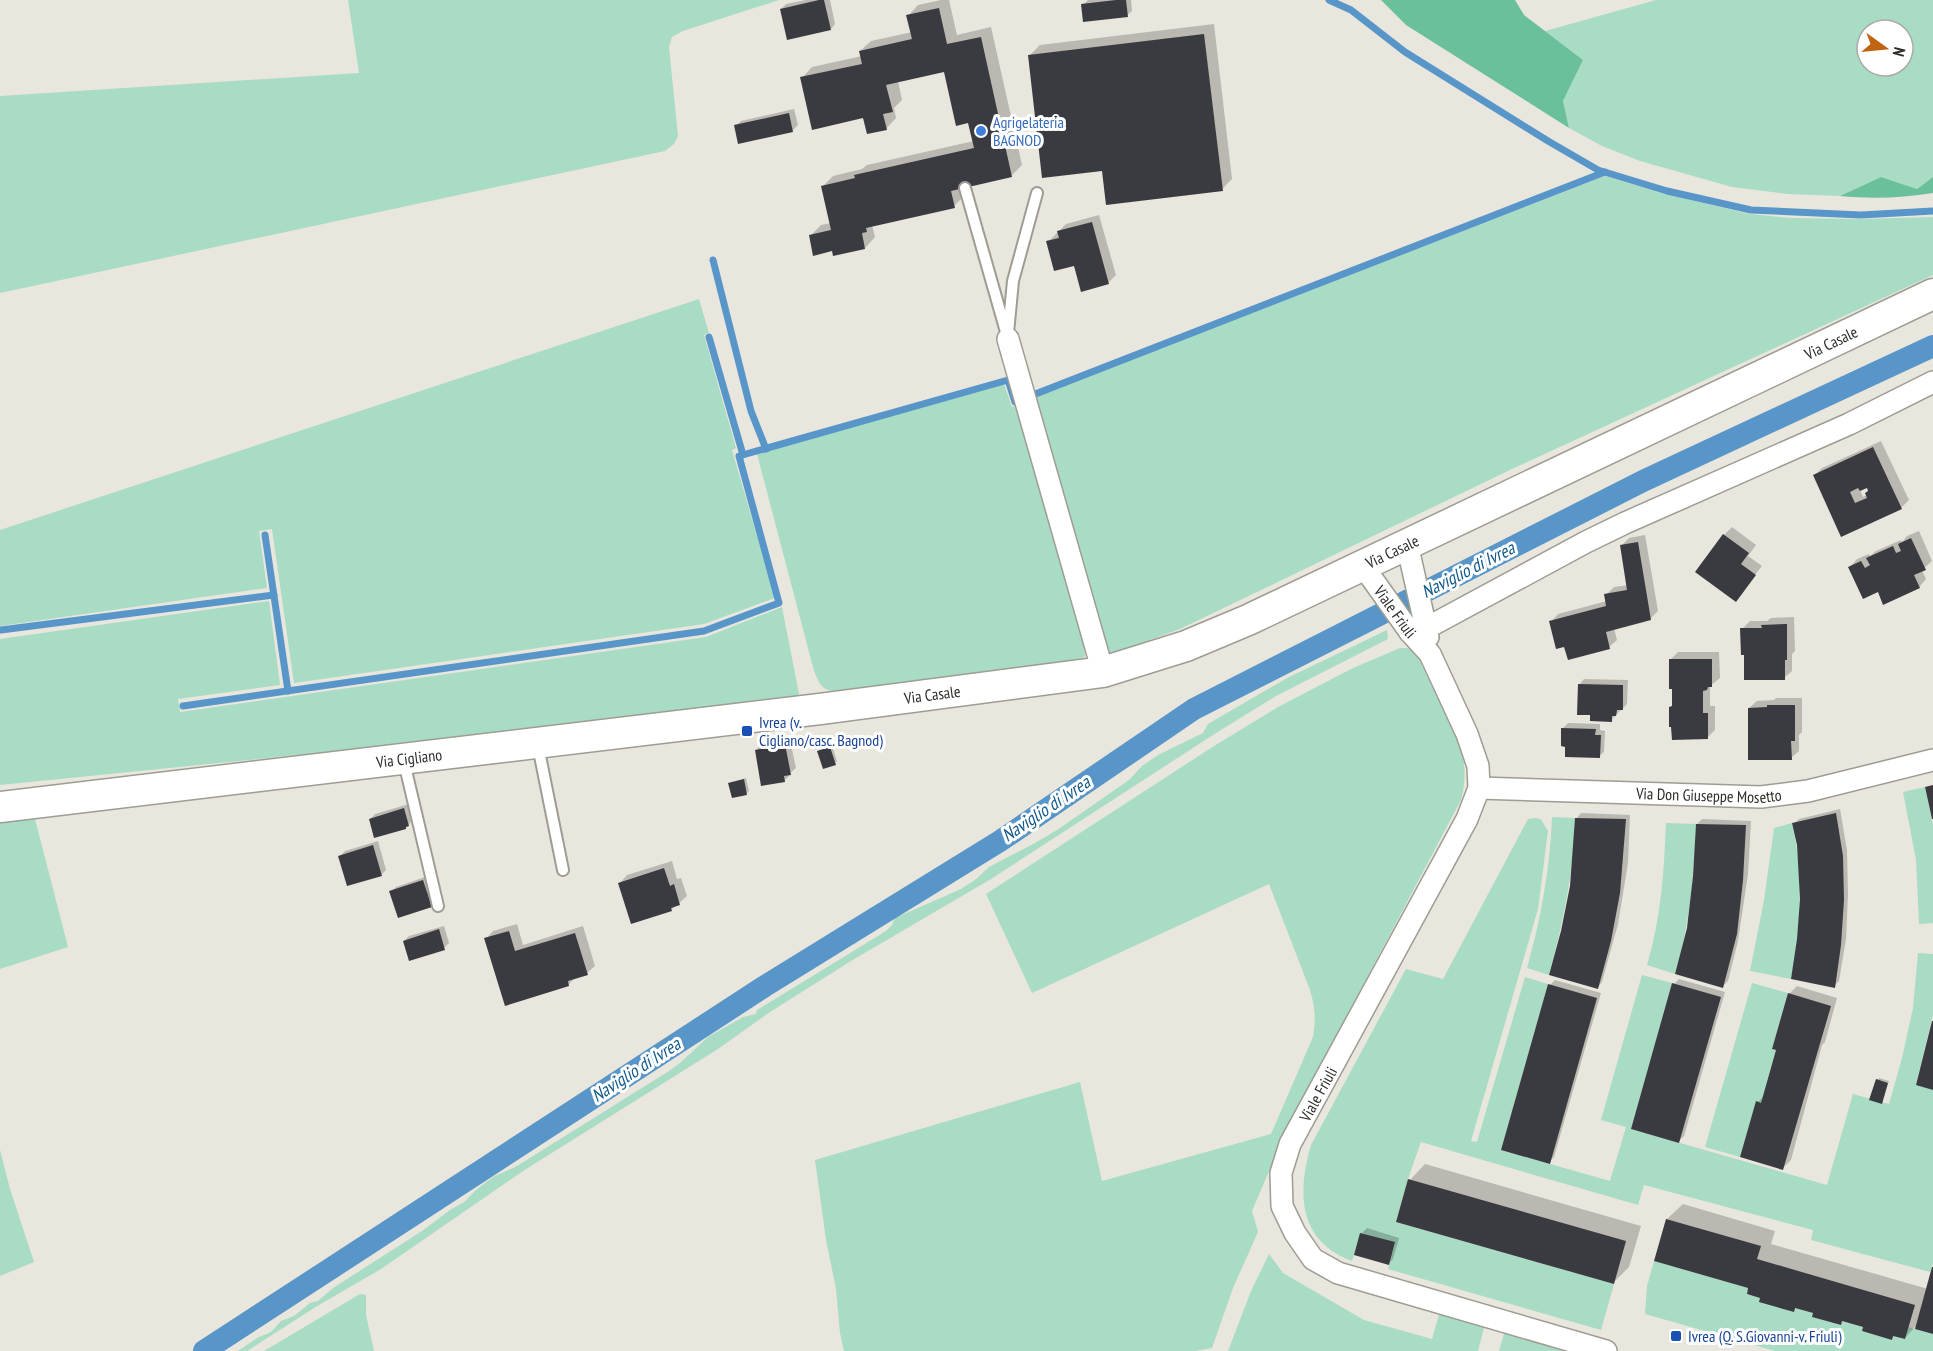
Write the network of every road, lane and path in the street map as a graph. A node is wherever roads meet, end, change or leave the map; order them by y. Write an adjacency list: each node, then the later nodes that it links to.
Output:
1 (965, 188): 4 (lane)
2 (1037, 193): 4 (lane)
3 (1933, 294): 6 (main road, Via Casale)
4 (1008, 339): 9 (street)
5 (1933, 382): 8 (street)
6 (1407, 544): 7 (main road, Via Casale); 8 (street, Viale Friuli)
7 (1371, 577): 8 (street, Viale Friuli); 9 (main road, Via Casale)
8 (1418, 628): 14 (street, Viale Friuli)
9 (1102, 672): 10 (main road, Via Casale)
10 (820, 709): 11 (main road, Via Cigliano)
11 (537, 743): 12 (main road, Via Cigliano); 16 (lane)
12 (404, 759): 15 (main road, Via Cigliano); 17 (lane)
13 (1933, 760): 14 (street, Via Don Giuseppe Mosetto)
14 (1479, 788): 18 (street, Viale Friuli)
15 (0, 807)
16 (563, 870)
17 (438, 906)
18 (1606, 1351)

